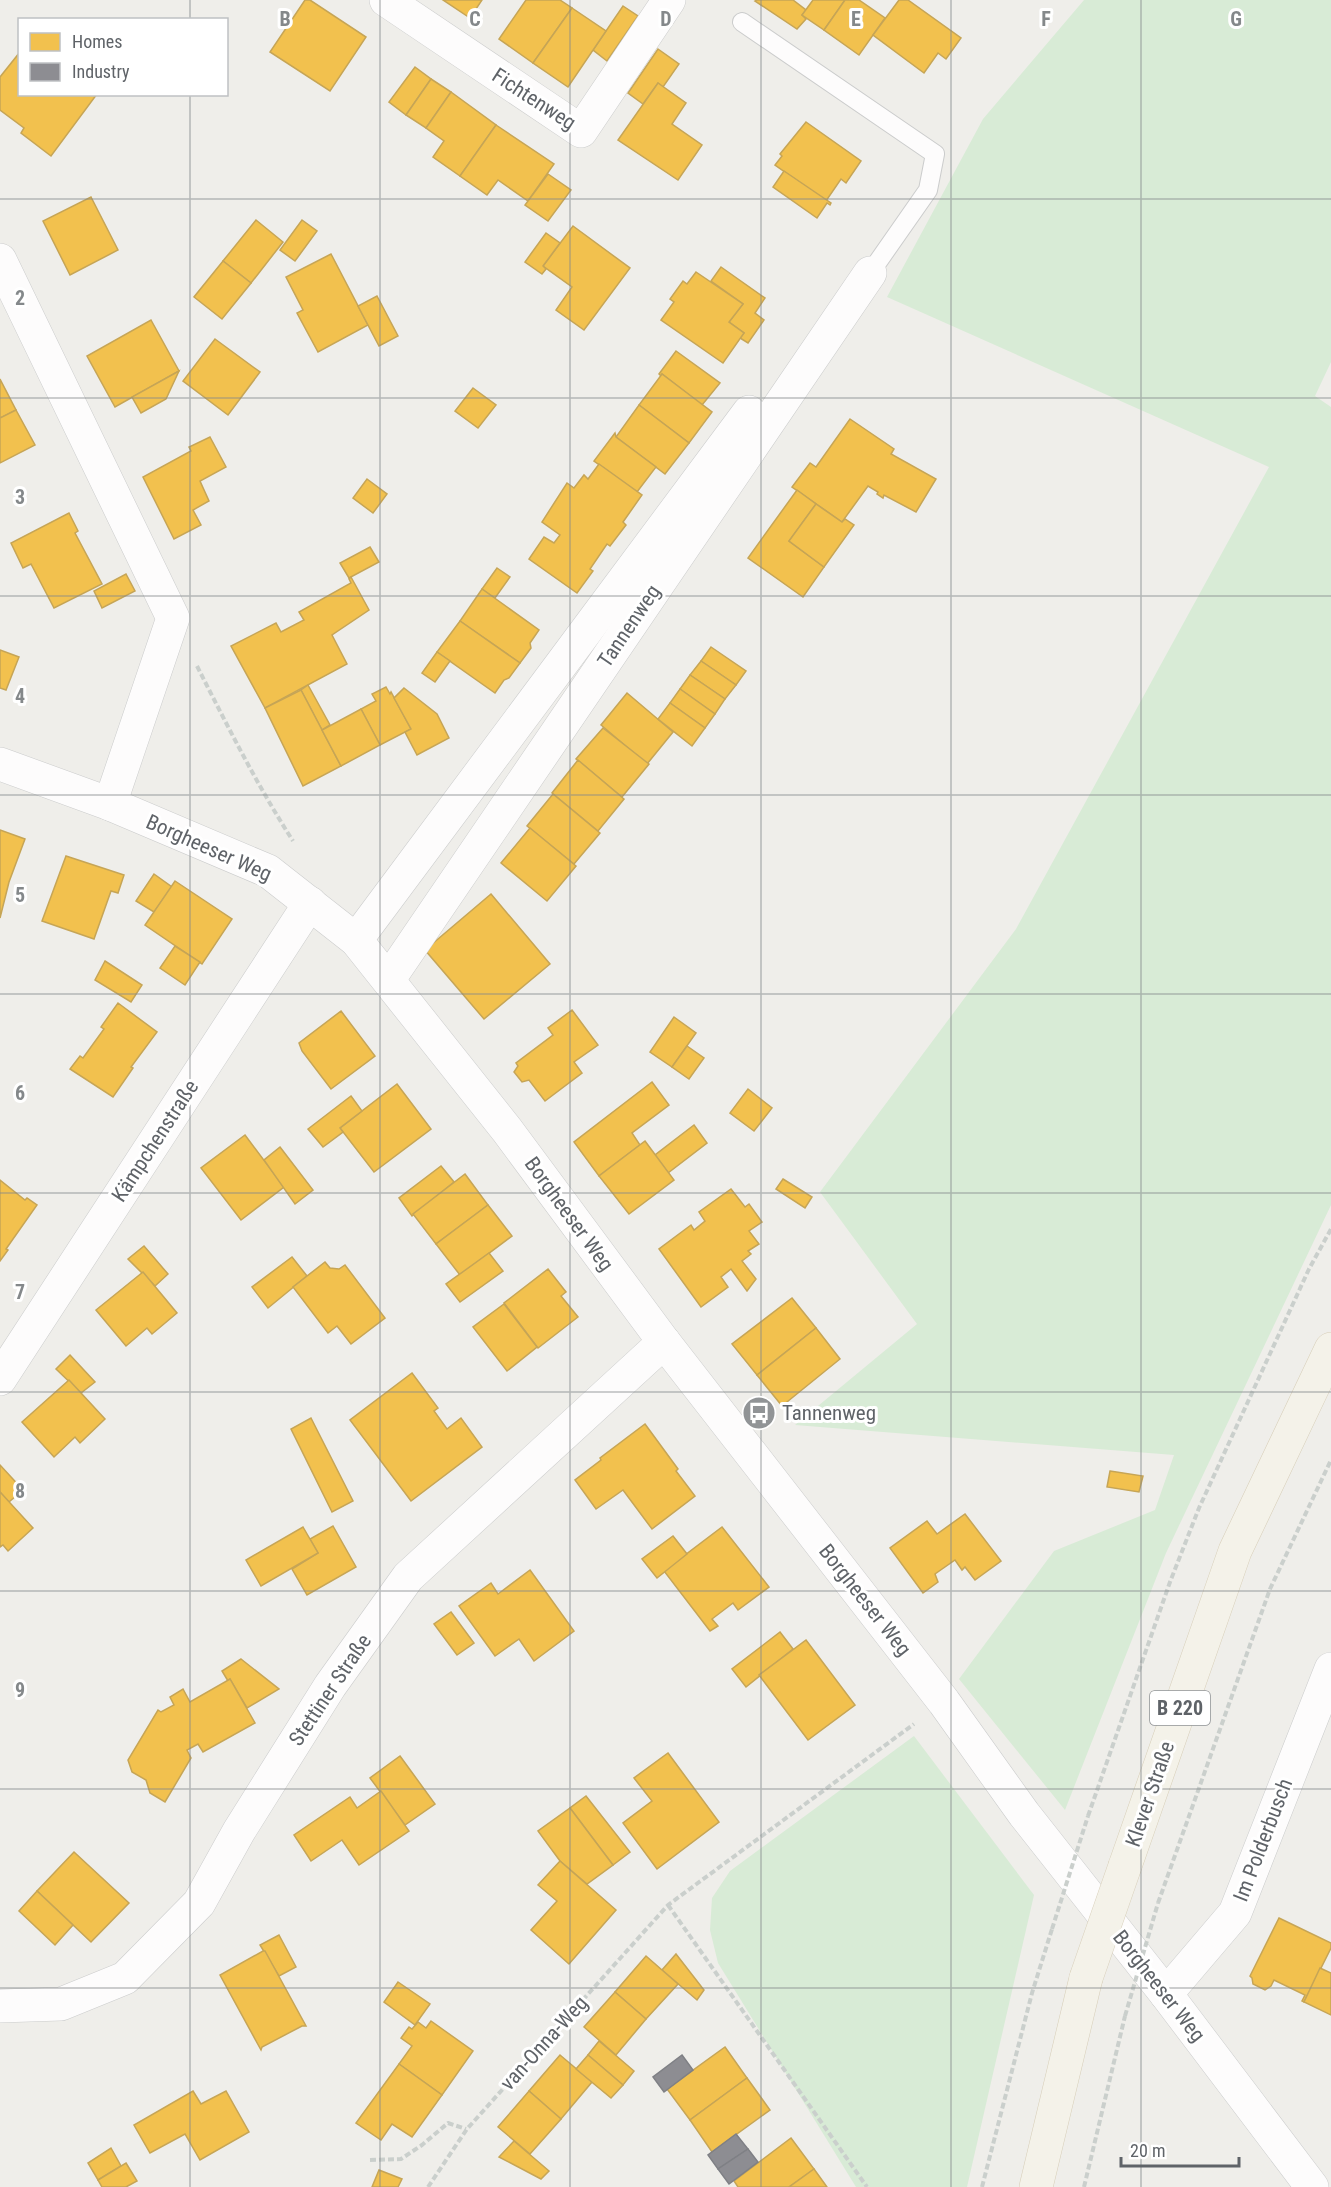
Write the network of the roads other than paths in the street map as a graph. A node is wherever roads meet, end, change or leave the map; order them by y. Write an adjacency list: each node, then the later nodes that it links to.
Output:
1 (386, 0): 2 (street, Fichtenweg)
2 (669, 0)
3 (742, 22): 5 (lane)
4 (0, 260): 8 (street)
5 (870, 273): 11 (street, Tannenweg)
6 (749, 412): 10 (street, Tannenweg)
7 (0, 764): 8 (street, Borgheeser Weg)
8 (110, 804): 9 (street, Borgheeser Weg)
9 (310, 903): 10 (street, Borgheeser Weg); 14 (street, Kämpchenstraße)
10 (356, 940): 11 (street, Borgheeser Weg)
11 (389, 980): 12 (street, Borgheeser Weg)
12 (664, 1342): 16 (street, Borgheeser Weg); 17 (street, Stettiner Straße)
13 (1331, 1349): 18 (main road, Klever Straße / B 220, bridge)
14 (0, 1378)
15 (1331, 1669): 16 (street, Im Polderbusch)
16 (1166, 1994): 19 (street, Borgheeser Weg)
17 (0, 2006)
18 (1036, 2187)
19 (1312, 2187)

